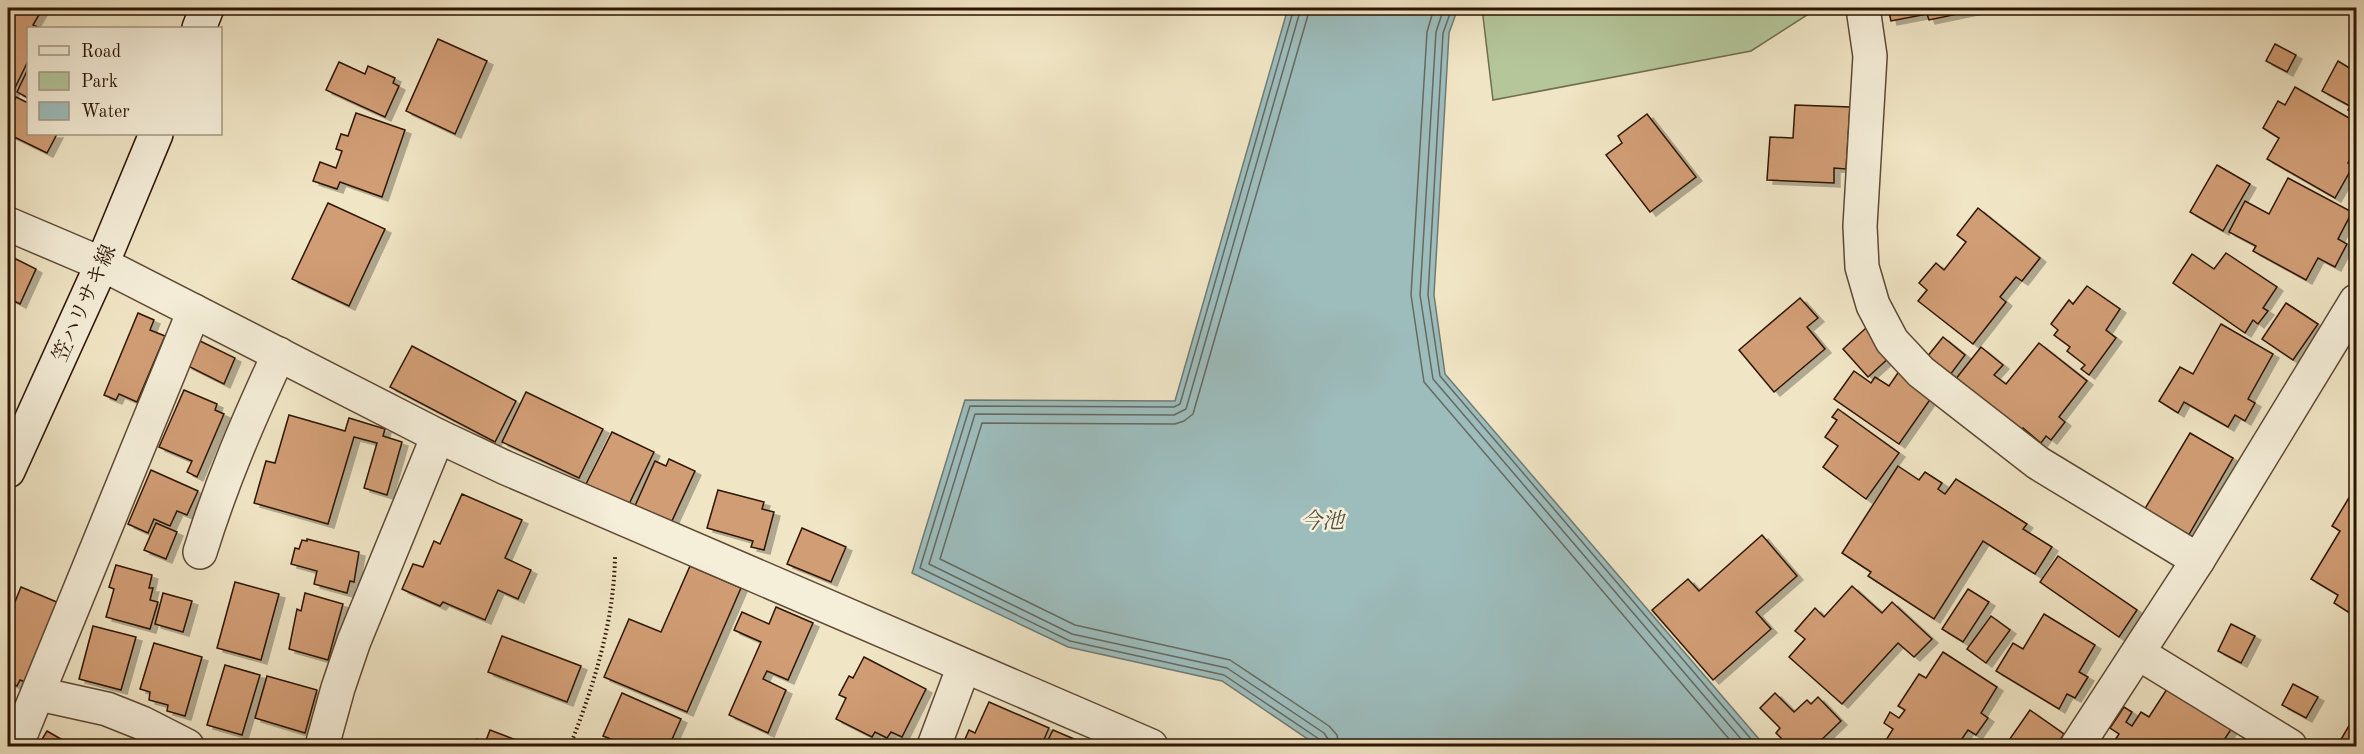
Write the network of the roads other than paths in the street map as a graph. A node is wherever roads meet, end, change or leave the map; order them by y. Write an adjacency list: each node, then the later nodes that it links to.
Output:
1 (207, 8): 3 (street)
2 (1863, 8): 13 (street)
3 (199, 27)
4 (156, 135): 6 (street, 笠ハリサキ線)
5 (8, 224): 6 (street)
6 (102, 264): 8 (street); 11 (street, 笠ハリサキ線)
7 (2356, 301): 13 (street)
8 (194, 311): 9 (street); 16 (street)
9 (279, 354): 10 (street); 12 (street)
10 (438, 436): 15 (street); 19 (street)
11 (8, 471)
12 (200, 552)
13 (2198, 560): 14 (street)
14 (2138, 653): 22 (street); 23 (street)
15 (963, 666): 20 (street); 21 (street)
16 (39, 694): 17 (street); 18 (street)
17 (16, 747)
18 (187, 747)
19 (322, 747)
20 (934, 747)
21 (1151, 747)
22 (2077, 747)
23 (2290, 747)

